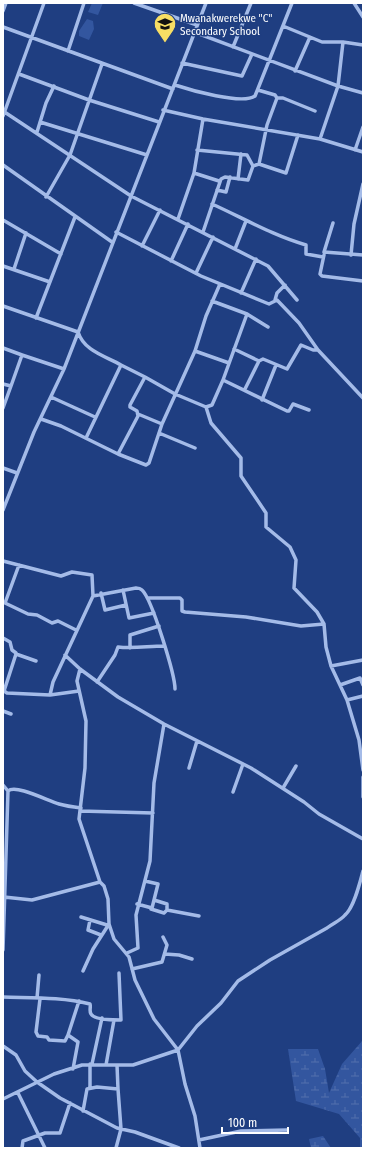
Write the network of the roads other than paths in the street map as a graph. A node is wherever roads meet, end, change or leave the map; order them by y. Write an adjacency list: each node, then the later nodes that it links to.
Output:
1 (6, 3): 9 (street)
2 (44, 3): 15 (street)
3 (84, 3): 20 (street)
4 (134, 3): 11 (street)
5 (206, 3): 11 (street)
6 (251, 3): 19 (street)
7 (292, 3): 12 (street)
8 (354, 3): 10 (street)
9 (3, 11)
10 (363, 17)
11 (197, 25): 14 (street)
12 (283, 26): 16 (street); 22 (street)
13 (3, 27): 15 (street)
14 (194, 32): 19 (street); 24 (street)
15 (32, 37): 20 (street); 26 (street)
16 (310, 37): 17 (street); 25 (street)
17 (343, 42): 18 (street); 29 (street)
18 (363, 45)
19 (233, 47): 21 (street)
20 (68, 51): 23 (street)
21 (252, 54): 22 (street); 24 (street)
22 (269, 61): 25 (street); 31 (street)
23 (102, 64): 30 (street); 34 (street)
24 (182, 64): 27 (street)
25 (295, 71): 29 (street)
26 (18, 74): 28 (street); 37 (street)
27 (175, 84): 30 (street); 31 (street)
28 (54, 86): 34 (street); 39 (street)
29 (338, 86): 32 (street); 46 (street)
30 (173, 89): 35 (street)
31 (258, 90): 33 (street)
32 (363, 93)
33 (277, 98): 36 (street); 42 (street)
34 (89, 100): 40 (street); 44 (street)
35 (163, 110): 38 (street); 40 (street)
36 (315, 111)
37 (4, 113): 43 (street)
38 (203, 119): 42 (street); 47 (street)
39 (40, 122): 43 (street); 44 (street)
40 (159, 122): 52 (street)
41 (363, 126): 48 (street)
42 (266, 129): 45 (street); 53 (street)
43 (37, 132): 51 (street)
44 (77, 134): 51 (street); 52 (street)
45 (298, 135): 46 (street); 53 (street)
46 (320, 139): 48 (street)
47 (197, 150): 50 (street); 56 (street)
48 (355, 150): 49 (street)
49 (363, 152)
50 (241, 154): 55 (street); 58 (street)
51 (70, 155): 62 (street); 63 (street)
52 (147, 155): 62 (street)
53 (259, 164): 55 (street)
54 (3, 166): 63 (street)
55 (253, 166): 58 (street)
56 (194, 173): 59 (street); 68 (street)
57 (230, 177): 58 (street); 59 (street); 61 (street)
58 (238, 179)
59 (219, 181): 61 (street)
60 (363, 184): 64 (street)
61 (217, 190): 65 (street)
62 (131, 196): 66 (street); 73 (street)
63 (46, 197): 67 (street)
64 (361, 198): 82 (street)
65 (212, 204): 70 (street); 74 (street)
66 (160, 210): 68 (street); 78 (street)
67 (75, 217): 77 (street); 80 (street)
68 (178, 219): 72 (street)
69 (3, 220): 75 (street)
70 (246, 221): 79 (street); 81 (street)
71 (333, 223): 81 (street)
72 (188, 224): 74 (street); 85 (street)
73 (116, 232): 77 (street); 78 (street)
74 (203, 232): 76 (street)
75 (26, 233): 80 (street); 87 (street)
76 (213, 237): 79 (street); 88 (street)
77 (112, 242): 101 (street)
78 (142, 246): 85 (street)
79 (235, 249): 84 (street)
80 (61, 254): 90 (street)
81 (324, 255): 82 (street); 89 (street)
82 (351, 255): 83 (street)
83 (363, 255)
84 (256, 259): 92 (street); 93 (street)
85 (171, 261): 88 (street)
86 (3, 266): 87 (street)
87 (14, 269): 90 (street)
88 (196, 273): 91 (street)
89 (363, 281)
90 (50, 282): 99 (street)
91 (220, 284): 93 (street); 96 (street)
92 (285, 285): 94 (street); 95 (street)
93 (241, 293): 94 (street)
94 (276, 300): 104 (street)
95 (297, 300)
96 (212, 302): 98 (street); 105 (street)
97 (3, 306): 99 (street)
98 (247, 314): 100 (street); 103 (street)
99 (36, 318): 101 (street)
100 (268, 327)
101 (78, 332): 109 (street); 111 (street)
102 (3, 348): 106 (street)
103 (234, 349): 107 (street); 108 (street)
104 (318, 350): 110 (street); 119 (street)
105 (194, 351): 108 (street); 117 (street)
106 (22, 355): 111 (street); 115 (street)
107 (259, 361): 110 (street); 116 (street)
108 (229, 363): 113 (street)
109 (121, 364): 112 (street); 125 (street)
110 (276, 365): 120 (street)
111 (64, 369): 118 (street)
112 (145, 377): 117 (street); 124 (street)
113 (223, 380): 116 (street); 121 (street)
114 (3, 384): 115 (street)
115 (11, 386): 122 (street)
116 (245, 390): 120 (street)
117 (175, 394): 121 (street); 127 (street)
118 (51, 397): 125 (street); 126 (street)
119 (363, 398)
120 (262, 400): 123 (street)
121 (206, 407): 145 (street)
122 (3, 408)
123 (309, 410)
124 (138, 414): 127 (street); 131 (street)
125 (95, 417): 129 (street)
126 (41, 419): 129 (street); 133 (street)
127 (162, 424): 128 (street)
128 (159, 433): 130 (street); 131 (street)
129 (86, 438): 131 (street)
130 (195, 448)
131 (118, 454)
132 (3, 468): 133 (street)
133 (17, 473): 134 (street)
134 (4, 505): 135 (street)
135 (3, 510)
136 (3, 561): 137 (street)
137 (19, 565): 140 (street); 142 (street)
138 (123, 590): 139 (street); 141 (street); 143 (street)
139 (101, 593): 140 (street); 143 (street)
140 (93, 596): 147 (street)
141 (148, 598): 144 (street); 145 (street)
142 (4, 603): 147 (street)
143 (126, 605): 144 (street)
144 (154, 613): 146 (street)
145 (324, 624): 155 (street)
146 (159, 626): 149 (street); 150 (street)
147 (76, 630): 152 (street)
148 (3, 638): 151 (street)
149 (164, 646): 150 (street); 160 (street)
150 (130, 648): 157 (street)
151 (16, 653): 154 (street); 162 (street)
152 (65, 655): 156 (street); 162 (street)
153 (363, 660): 155 (street)
154 (36, 661)
155 (331, 666): 158 (street)
156 (80, 670): 157 (street); 161 (street)
157 (97, 682): 167 (street)
158 (340, 685): 159 (street); 164 (street)
159 (363, 685)
160 (175, 689)
161 (79, 691): 162 (street); 181 (street)
162 (50, 695)
163 (363, 696): 164 (street)
164 (347, 700): 168 (street)
165 (3, 711): 166 (street)
166 (11, 714)
167 (164, 724): 169 (street); 182 (street)
168 (361, 740): 173 (street)
169 (197, 741): 170 (street); 172 (street)
170 (243, 764): 177 (street); 179 (street)
171 (296, 766): 177 (street)
172 (189, 768)
173 (363, 770)
174 (363, 777): 175 (street)
175 (363, 782): 180 (street)
176 (3, 785): 178 (street)
177 (283, 788): 183 (street)
178 (8, 791): 181 (street); 188 (street)
179 (233, 792)
180 (363, 795)
181 (80, 809): 182 (street); 186 (street)
182 (153, 813): 185 (street)
183 (363, 839)
184 (363, 871): 187 (street)
185 (144, 881): 189 (street); 190 (street)
186 (100, 882): 188 (street); 196 (street)
187 (361, 886): 215 (street)
188 (4, 900): 198 (street)
189 (154, 900): 191 (street); 192 (street)
190 (137, 904): 191 (street); 201 (street)
191 (151, 909): 192 (street)
192 (167, 910): 193 (street)
193 (200, 916)
194 (81, 917): 195 (street)
195 (90, 920): 196 (street); 197 (street)
196 (108, 925): 197 (street); 201 (street)
197 (101, 935): 205 (street)
198 (3, 936): 200 (street)
199 (163, 937): 202 (street)
200 (3, 950)
201 (127, 953): 204 (street)
202 (165, 954): 203 (street); 204 (street)
203 (192, 959)
204 (132, 970): 215 (street)
205 (83, 971)
206 (119, 974): 212 (street)
207 (39, 975): 209 (street)
208 (3, 997): 209 (street)
209 (38, 998): 210 (street); 213 (street)
210 (79, 1001): 211 (street); 213 (street)
211 (102, 1018): 212 (street); 216 (street)
212 (114, 1020): 217 (street)
213 (68, 1035): 219 (street)
214 (3, 1046): 220 (street)
215 (178, 1050): 218 (street); 230 (street)
216 (91, 1064): 217 (street); 219 (street); 221 (street)
217 (106, 1065): 218 (street)
218 (117, 1065): 222 (street)
219 (73, 1069): 220 (street)
220 (37, 1082): 223 (street); 225 (street)
221 (90, 1088): 222 (street); 226 (street)
222 (118, 1089): 227 (street)
223 (18, 1093): 224 (street); 229 (street)
224 (3, 1099)
225 (70, 1103): 226 (street); 229 (street)
226 (83, 1111): 227 (street)
227 (121, 1129): 233 (street); 234 (street)
228 (287, 1130): 230 (street)
229 (40, 1135): 231 (street); 232 (street)
230 (199, 1140): 235 (street)
231 (22, 1148)
232 (45, 1148)
233 (116, 1148)
234 (179, 1148)
235 (200, 1148)

